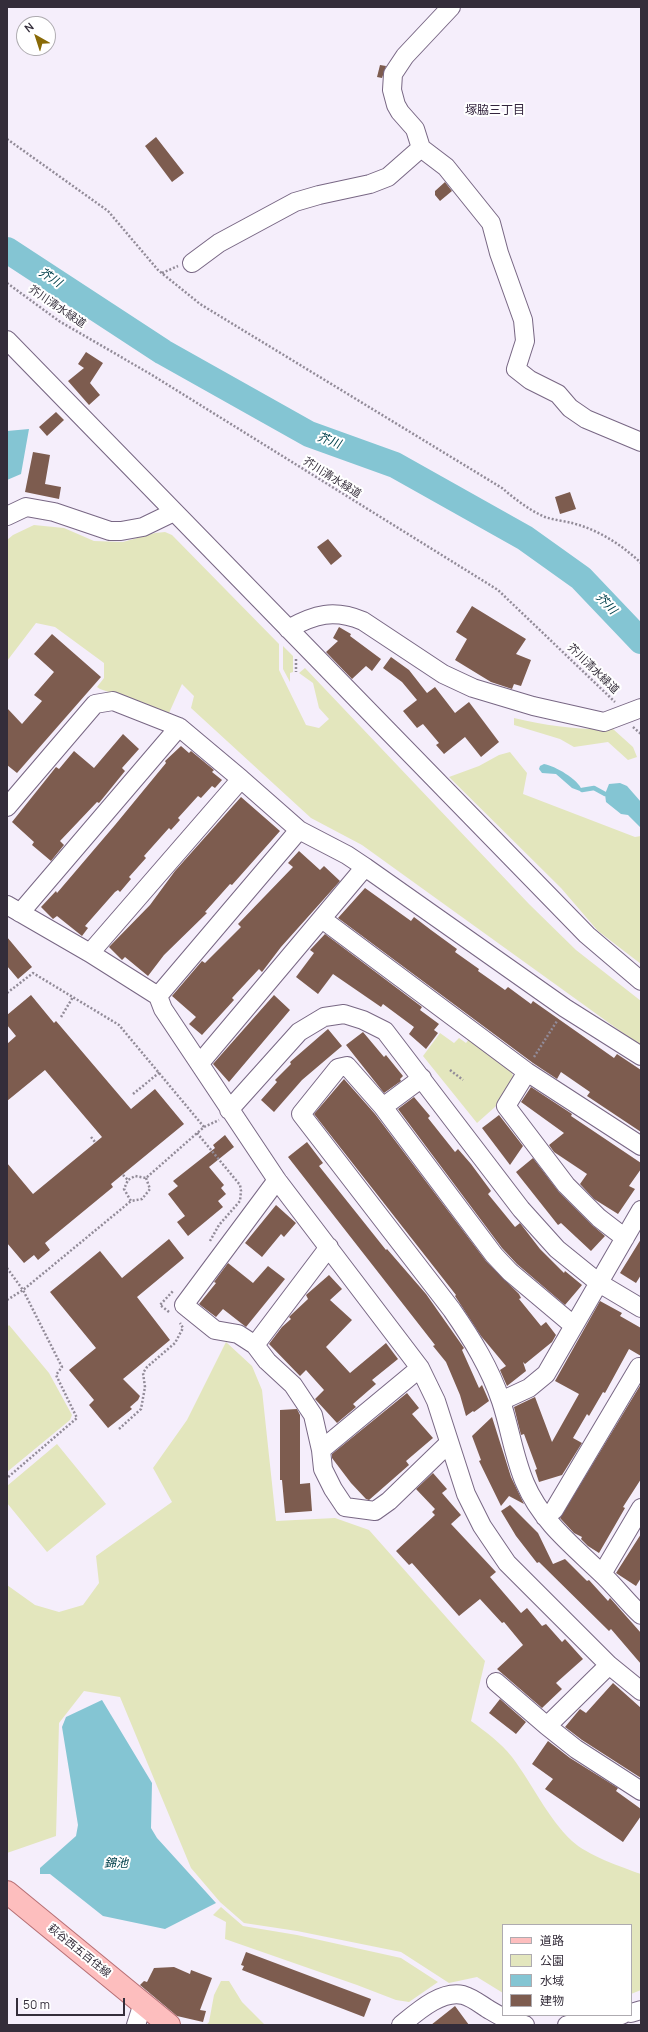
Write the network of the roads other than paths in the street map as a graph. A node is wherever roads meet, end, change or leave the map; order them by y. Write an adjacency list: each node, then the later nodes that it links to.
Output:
1 (451, 7): 2 (street)
2 (421, 148): 3 (street); 5 (street)
3 (192, 263)
4 (7, 340): 6 (street)
5 (641, 442)
6 (174, 512): 7 (street); 8 (street)
7 (7, 516)
8 (288, 629): 9 (street); 18 (street)
9 (634, 712)
10 (179, 727): 11 (street); 12 (street); 15 (street)
11 (241, 779): 13 (street); 17 (street)
12 (7, 807)
13 (299, 830): 14 (street); 19 (street)
14 (365, 867): 16 (street); 20 (street)
15 (14, 909): 17 (street)
16 (322, 918): 21 (street); 22 (street)
17 (90, 953): 19 (street)
18 (641, 981)
19 (158, 996): 21 (street)
20 (641, 1056)
21 (200, 1063): 25 (street)
22 (530, 1065): 26 (street); 29 (street)
23 (422, 1078): 24 (street); 25 (street); 31 (street)
24 (383, 1107): 33 (street); 37 (street)
25 (226, 1114): 27 (street)
26 (641, 1146)
27 (277, 1180): 30 (street); 34 (street)
28 (641, 1210): 29 (street)
29 (625, 1238): 31 (street)
30 (329, 1247): 34 (street); 35 (street)
31 (599, 1283): 32 (street); 33 (street)
32 (641, 1308)
33 (573, 1325): 37 (street)
34 (255, 1345): 39 (street)
35 (420, 1368): 38 (street); 39 (street)
36 (641, 1368): 41 (street)
37 (501, 1401): 41 (street)
38 (449, 1443): 39 (street); 44 (street)
39 (322, 1450)
40 (641, 1508): 42 (street)
41 (545, 1517): 42 (street)
42 (602, 1574): 43 (street)
43 (641, 1615)
44 (609, 1665): 46 (street); 47 (street)
45 (496, 1682): 47 (street)
46 (641, 1690)
47 (547, 1726): 48 (street)
48 (641, 1791)
49 (7, 1892): 50 (main road, 萩谷西五百住線)
50 (143, 2003): 53 (street); 54 (main road, 萩谷西五百住線)
51 (623, 2017): 56 (street)
52 (413, 2022): 55 (street)
53 (136, 2025)
54 (169, 2025)
55 (525, 2025)
56 (567, 2025)

